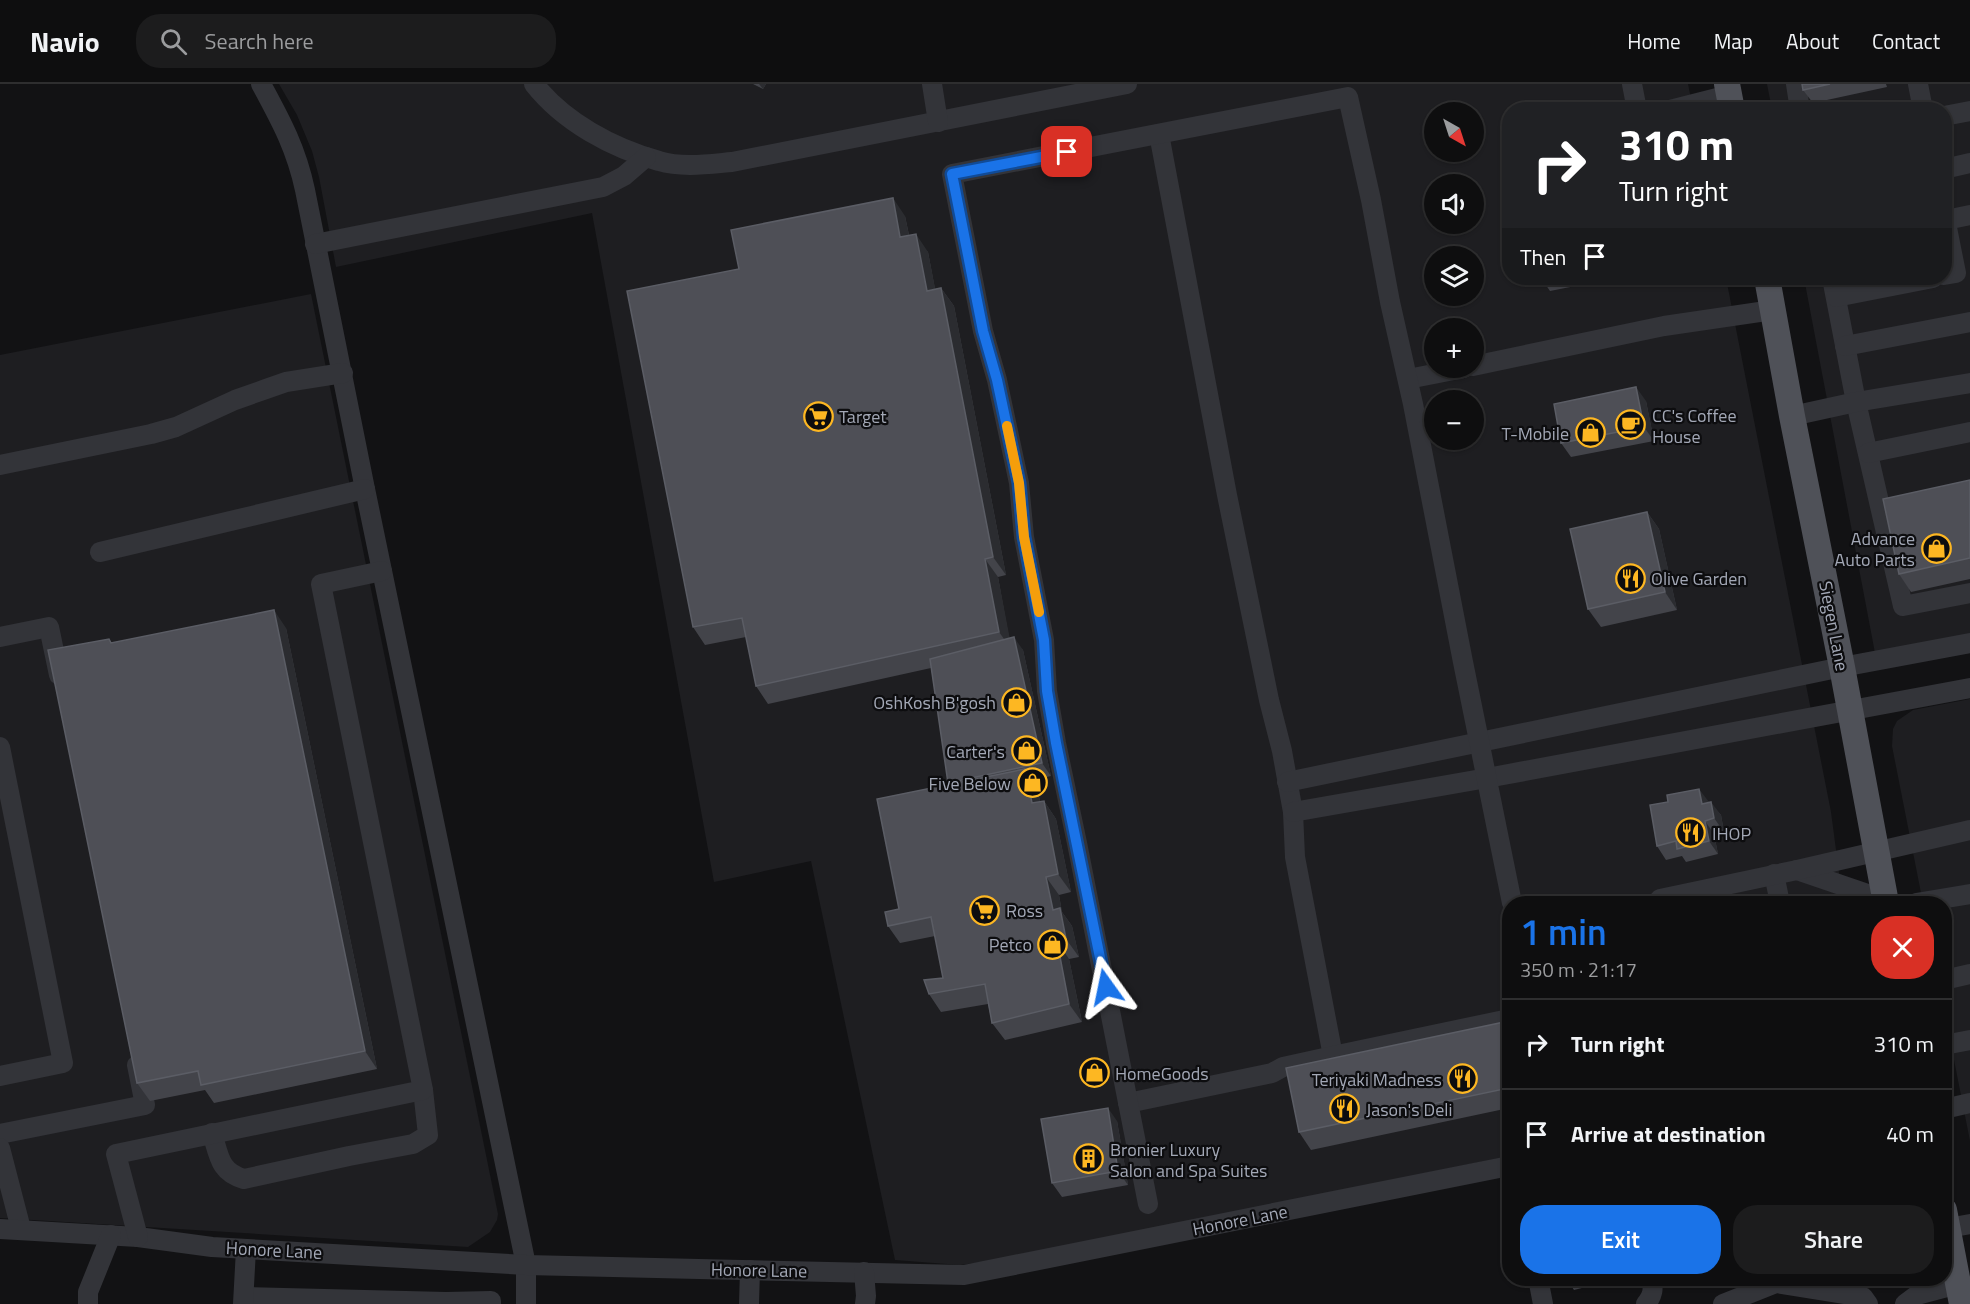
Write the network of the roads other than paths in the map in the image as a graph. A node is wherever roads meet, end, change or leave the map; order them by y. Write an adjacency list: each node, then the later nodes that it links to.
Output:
1 (261, 84): 22 (street)
2 (534, 84): 17 (street)
3 (932, 84): 15 (street)
4 (1126, 84): 15 (street)
5 (1632, 84): 9 (street)
6 (1796, 84): 11 (street)
7 (1918, 84): 12 (street)
8 (1730, 96): 10 (street)
9 (1635, 102)
10 (1704, 102)
11 (1799, 102)
12 (1921, 102)
13 (1970, 111): 14 (street)
14 (1952, 114)
15 (939, 122): 17 (street)
16 (1159, 134): 35 (street); 57 (street); 79 (street)
17 (646, 157): 22 (street)
18 (1970, 163): 19 (street)
19 (1952, 167)
20 (1970, 215): 21 (street)
21 (1952, 216)
22 (315, 244): 33 (street)
23 (1952, 250): 24 (street)
24 (1957, 273)
25 (1768, 285): 29 (main road, Siegen Lane)
26 (1833, 285): 28 (street)
27 (1897, 285): 28 (street)
28 (1836, 297): 31 (street)
29 (1773, 310): 32 (street); 38 (main road, Siegen Lane)
30 (1970, 322): 31 (street)
31 (1845, 346): 37 (street)
32 (1484, 364)
33 (343, 373): 41 (street); 42 (street)
34 (1424, 376): 35 (street)
35 (1408, 379): 54 (street)
36 (1970, 383): 37 (street)
37 (1856, 402): 38 (street); 40 (street)
38 (1791, 416): 50 (main road, Siegen Lane)
39 (1970, 432): 40 (street)
40 (1868, 453): 44 (street)
41 (0, 465)
42 (365, 489): 45 (street); 46 (street)
43 (1902, 498): 44 (street)
44 (1879, 503): 47 (street)
45 (100, 552)
46 (382, 571): 78 (street); 93 (street)
47 (1970, 593)
48 (0, 637): 52 (street)
49 (1970, 643): 50 (street)
50 (1842, 667): 53 (main road, Siegen Lane); 54 (street)
51 (1970, 688): 53 (street)
52 (63, 696)
53 (1850, 712): 56 (street); 60 (main road, Siegen Lane)
54 (1480, 743): 56 (street); 57 (street)
55 (0, 747): 77 (street)
56 (1487, 778): 58 (street); 64 (street)
57 (1287, 782): 58 (street)
58 (1293, 812): 76 (street)
59 (1970, 830): 60 (street)
60 (1876, 852): 61 (street); 68 (main road, Siegen Lane)
61 (1797, 870): 62 (street); 67 (street)
62 (1774, 874): 65 (street); 66 (street)
63 (1970, 894): 69 (street)
64 (1511, 896)
65 (1670, 896)
66 (1779, 896)
67 (1869, 896)
68 (1885, 896)
69 (1952, 897)
70 (1970, 974): 71 (street)
71 (1952, 978)
72 (1502, 1020): 76 (street)
73 (1970, 1040): 74 (street)
74 (1952, 1043)
75 (134, 1046): 83 (street)
76 (1333, 1056): 79 (street)
77 (0, 1076)
78 (423, 1090): 82 (street); 82 (street)
79 (1128, 1103): 86 (street)
80 (1970, 1103): 81 (street)
81 (1952, 1107)
82 (212, 1133): 91 (street)
83 (0, 1134)
84 (0, 1148): 89 (street)
85 (1502, 1167): 95 (street, Honore Lane)
86 (1148, 1204)
87 (1954, 1220): 100 (main road)
88 (0, 1229): 89 (street, Honore Lane)
89 (21, 1229): 90 (street, Honore Lane)
90 (111, 1235): 91 (street, Honore Lane); 106 (street)
91 (138, 1237): 92 (street, Honore Lane)
92 (246, 1249): 93 (street, Honore Lane); 101 (street)
93 (526, 1265): 94 (street, Honore Lane); 108 (street)
94 (750, 1270): 95 (street, Honore Lane); 109 (street)
95 (864, 1272): 110 (street)
96 (1540, 1286): 111 (street)
97 (1653, 1286): 112 (street)
98 (1768, 1286): 113 (street)
99 (1793, 1286): 114 (street)
100 (1960, 1294): 115 (street)
101 (243, 1300): 102 (street)
102 (297, 1301): 103 (street)
103 (351, 1302): 104 (street)
104 (399, 1302): 105 (street)
105 (446, 1303): 107 (street)
106 (88, 1304)
107 (491, 1304)
108 (526, 1304)
109 (749, 1304)
110 (865, 1304)
111 (1543, 1304)
112 (1646, 1304)
113 (1723, 1304)
114 (1868, 1304)
115 (1905, 1304)

